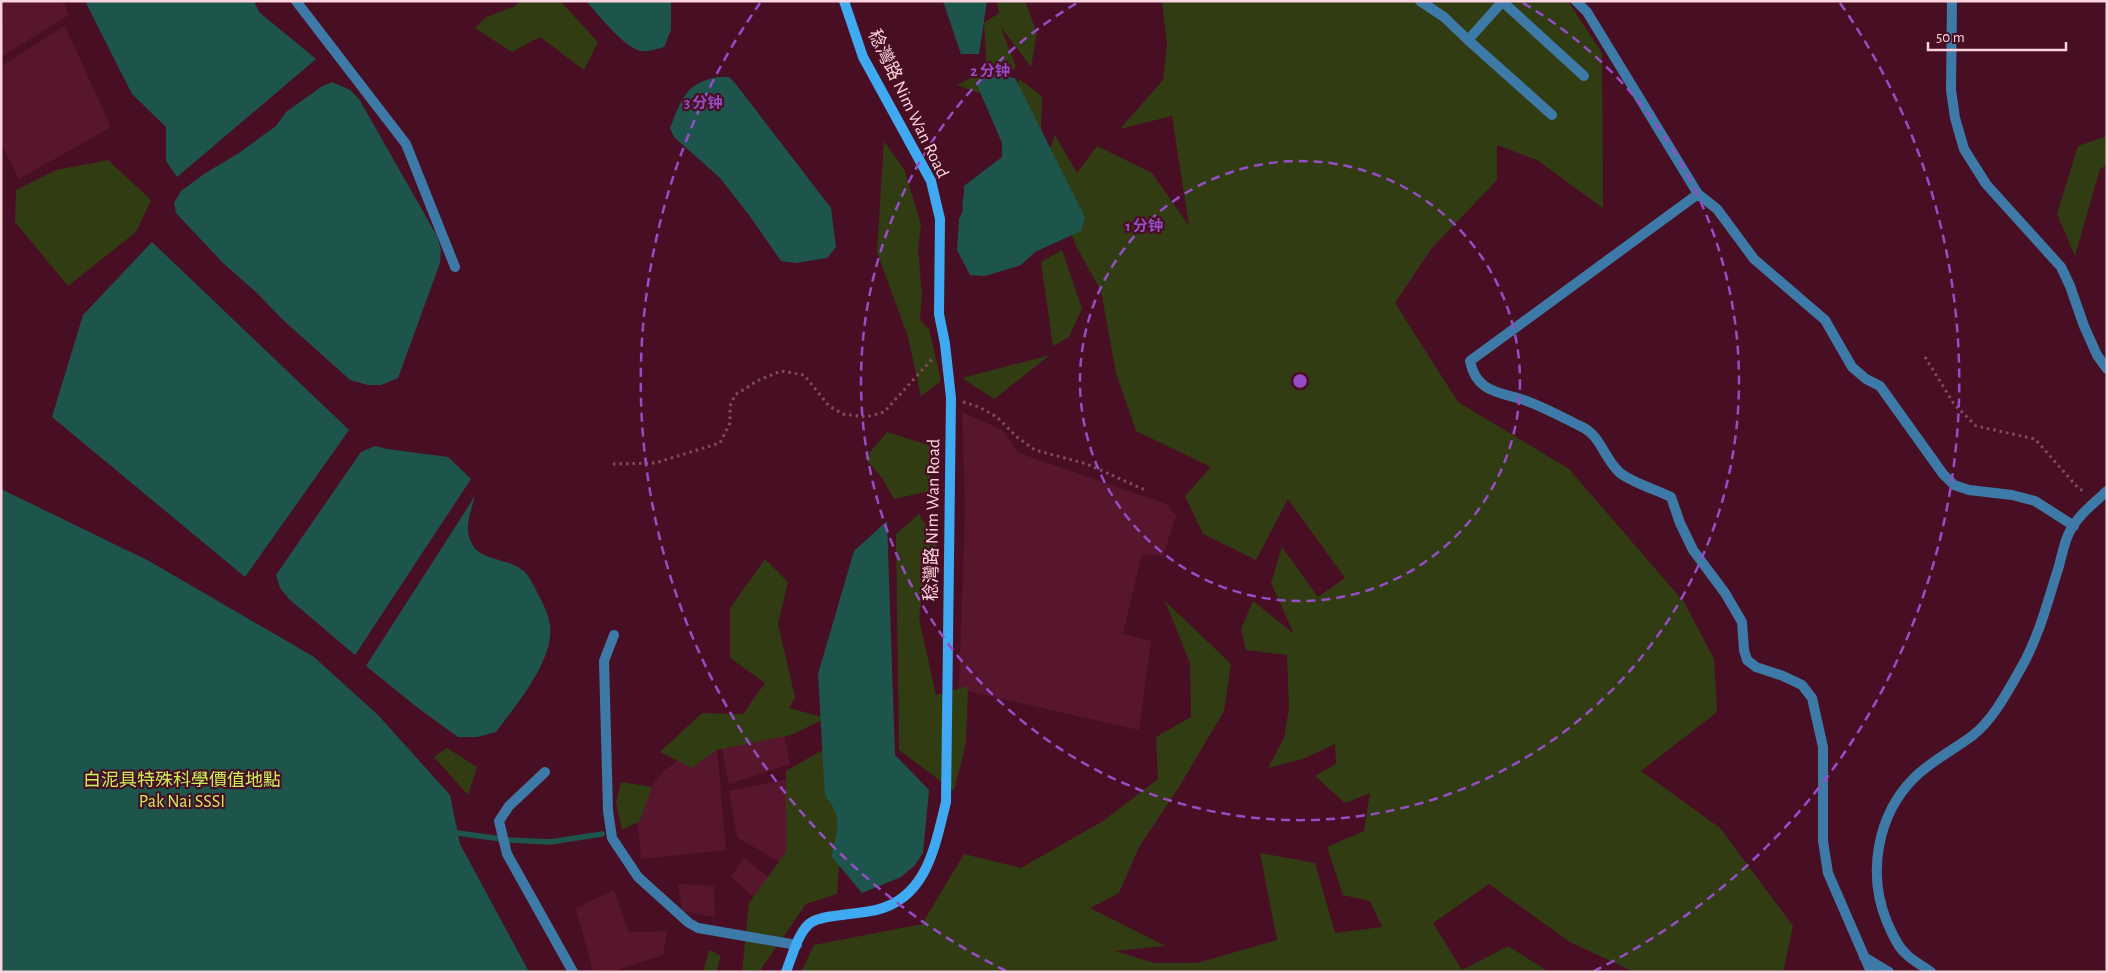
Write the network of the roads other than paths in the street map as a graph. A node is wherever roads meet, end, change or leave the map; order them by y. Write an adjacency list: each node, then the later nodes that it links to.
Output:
1 (296, 1): 11 (lane)
2 (844, 1): 17 (street, 稔灣路 Nim Wan Road)
3 (1420, 1): 7 (lane)
4 (1576, 1): 10 (lane)
5 (1952, 1): 12 (lane)
6 (1503, 2): 7 (lane); 8 (lane)
7 (1468, 40): 9 (lane)
8 (1584, 76)
9 (1552, 115)
10 (1698, 194): 14 (lane); 18 (lane)
11 (455, 267)
12 (2107, 370)
13 (2107, 491): 14 (lane)
14 (2074, 526): 23 (lane)
15 (614, 635): 17 (lane)
16 (545, 772): 19 (lane)
17 (797, 945): 20 (street, 稔灣路 Nim Wan Road)
18 (1864, 957): 21 (lane); 22 (lane)
19 (573, 972)
20 (786, 972)
21 (1871, 972)
22 (1889, 972)
23 (1931, 972)

